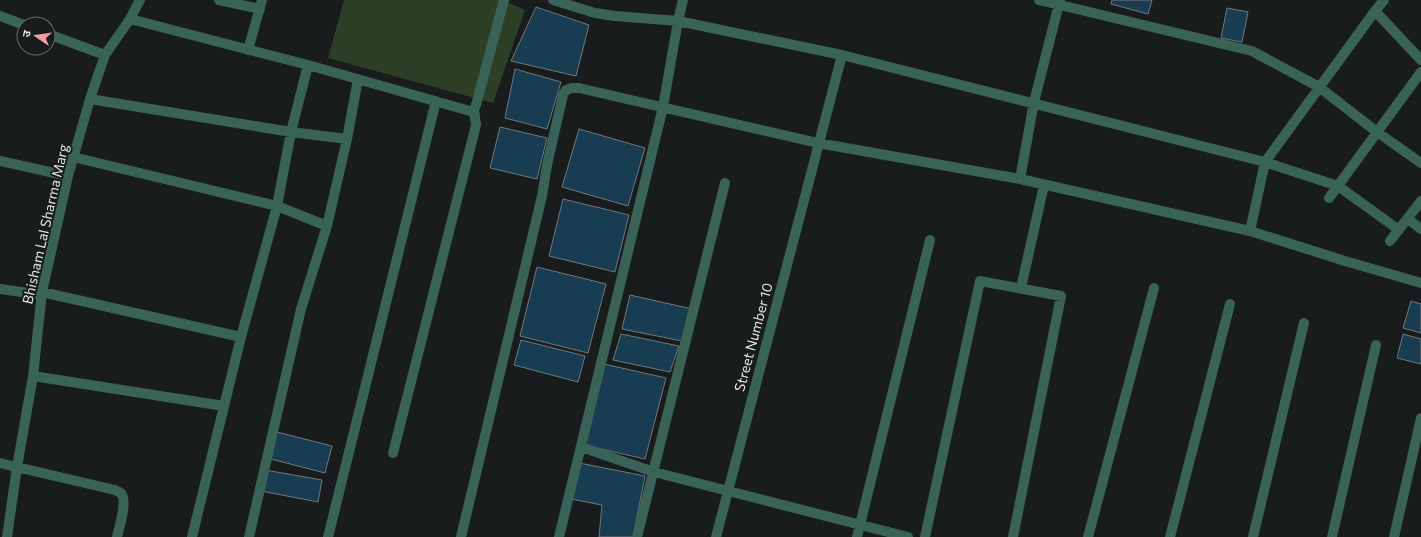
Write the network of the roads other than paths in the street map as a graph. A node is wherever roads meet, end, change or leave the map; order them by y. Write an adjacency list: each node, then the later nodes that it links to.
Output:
1 (140, 0): 13 (street, Bhisham Lal Sharma Marg)
2 (219, 0): 10 (street)
3 (504, 0): 29 (street)
4 (552, 0): 9 (street)
5 (683, 0): 14 (street)
6 (1039, 0): 8 (street)
7 (1382, 1): 11 (street)
8 (1059, 2): 24 (street); 27 (street)
9 (575, 3): 14 (street)
10 (261, 4): 17 (street)
11 (1375, 11): 20 (street); 24 (street)
12 (0, 16): 15 (street)
13 (130, 19): 17 (street); 18 (street, Bhisham Lal Sharma Marg)
14 (678, 21): 19 (street); 28 (street)
15 (16, 22)
16 (56, 37): 18 (street)
17 (248, 50): 21 (street)
18 (105, 55): 25 (street, Bhisham Lal Sharma Marg)
19 (842, 55): 27 (street); 33 (street, Street Number 10)
20 (1421, 60)
21 (308, 65): 23 (street); 30 (street)
22 (1421, 72): 31 (street)
23 (358, 79): 26 (street); 32 (street)
24 (1319, 87): 31 (street); 36 (street)
25 (90, 98): 30 (street); 34 (street, Bhisham Lal Sharma Marg)
26 (436, 101): 29 (street); 76 (street)
27 (1034, 102): 36 (street); 39 (street)
28 (663, 107): 33 (street); 65 (street); 77 (street)
29 (474, 110): 66 (street)
30 (291, 132): 32 (street); 45 (street)
31 (1377, 132): 37 (street); 42 (street)
32 (347, 139): 47 (street)
33 (818, 143): 39 (street); 70 (street, Street Number 10)
34 (73, 157): 38 (street, Bhisham Lal Sharma Marg); 45 (street)
35 (0, 161): 38 (street)
36 (1265, 162): 42 (street); 50 (street)
37 (1421, 163)
38 (68, 176): 57 (street, Bhisham Lal Sharma Marg)
39 (1020, 180): 41 (street)
40 (725, 182): 69 (street)
41 (1044, 185): 50 (street); 54 (street)
42 (1338, 186): 43 (street); 49 (street)
43 (1329, 198)
44 (1421, 201): 46 (street)
45 (276, 206): 47 (street); 60 (street)
46 (1408, 218): 48 (street); 49 (street)
47 (327, 226): 75 (street)
48 (1421, 229)
49 (1399, 230): 52 (street)
50 (1250, 231): 53 (street)
51 (930, 240): 71 (street)
52 (1390, 241)
53 (1421, 283)
54 (1021, 288): 83 (street); 84 (street)
55 (1154, 288): 85 (street)
56 (0, 289): 57 (street)
57 (42, 292): 60 (street); 62 (street, Bhisham Lal Sharma Marg)
58 (1230, 304): 86 (street)
59 (1304, 323): 87 (street)
60 (241, 337): 63 (street)
61 (1376, 345): 88 (street)
62 (33, 376): 63 (street); 68 (street, Bhisham Lal Sharma Marg)
63 (224, 406): 74 (street)
64 (1421, 418): 89 (street)
65 (581, 447): 69 (street); 78 (street)
66 (393, 453)
67 (0, 463): 68 (street)
68 (17, 467): 72 (street, Bhisham Lal Sharma Marg); 73 (street)
69 (654, 472): 70 (street); 79 (street)
70 (728, 490): 71 (street); 80 (street, Street Number 10)
71 (860, 525): 81 (street); 82 (street)
72 (7, 537)
73 (117, 537)
74 (192, 537)
75 (248, 537)
76 (328, 537)
77 (461, 537)
78 (559, 537)
79 (637, 537)
80 (716, 537)
81 (857, 537)
82 (908, 537)
83 (925, 537)
84 (1013, 537)
85 (1088, 537)
86 (1170, 537)
87 (1253, 537)
88 (1332, 537)
89 (1394, 537)

